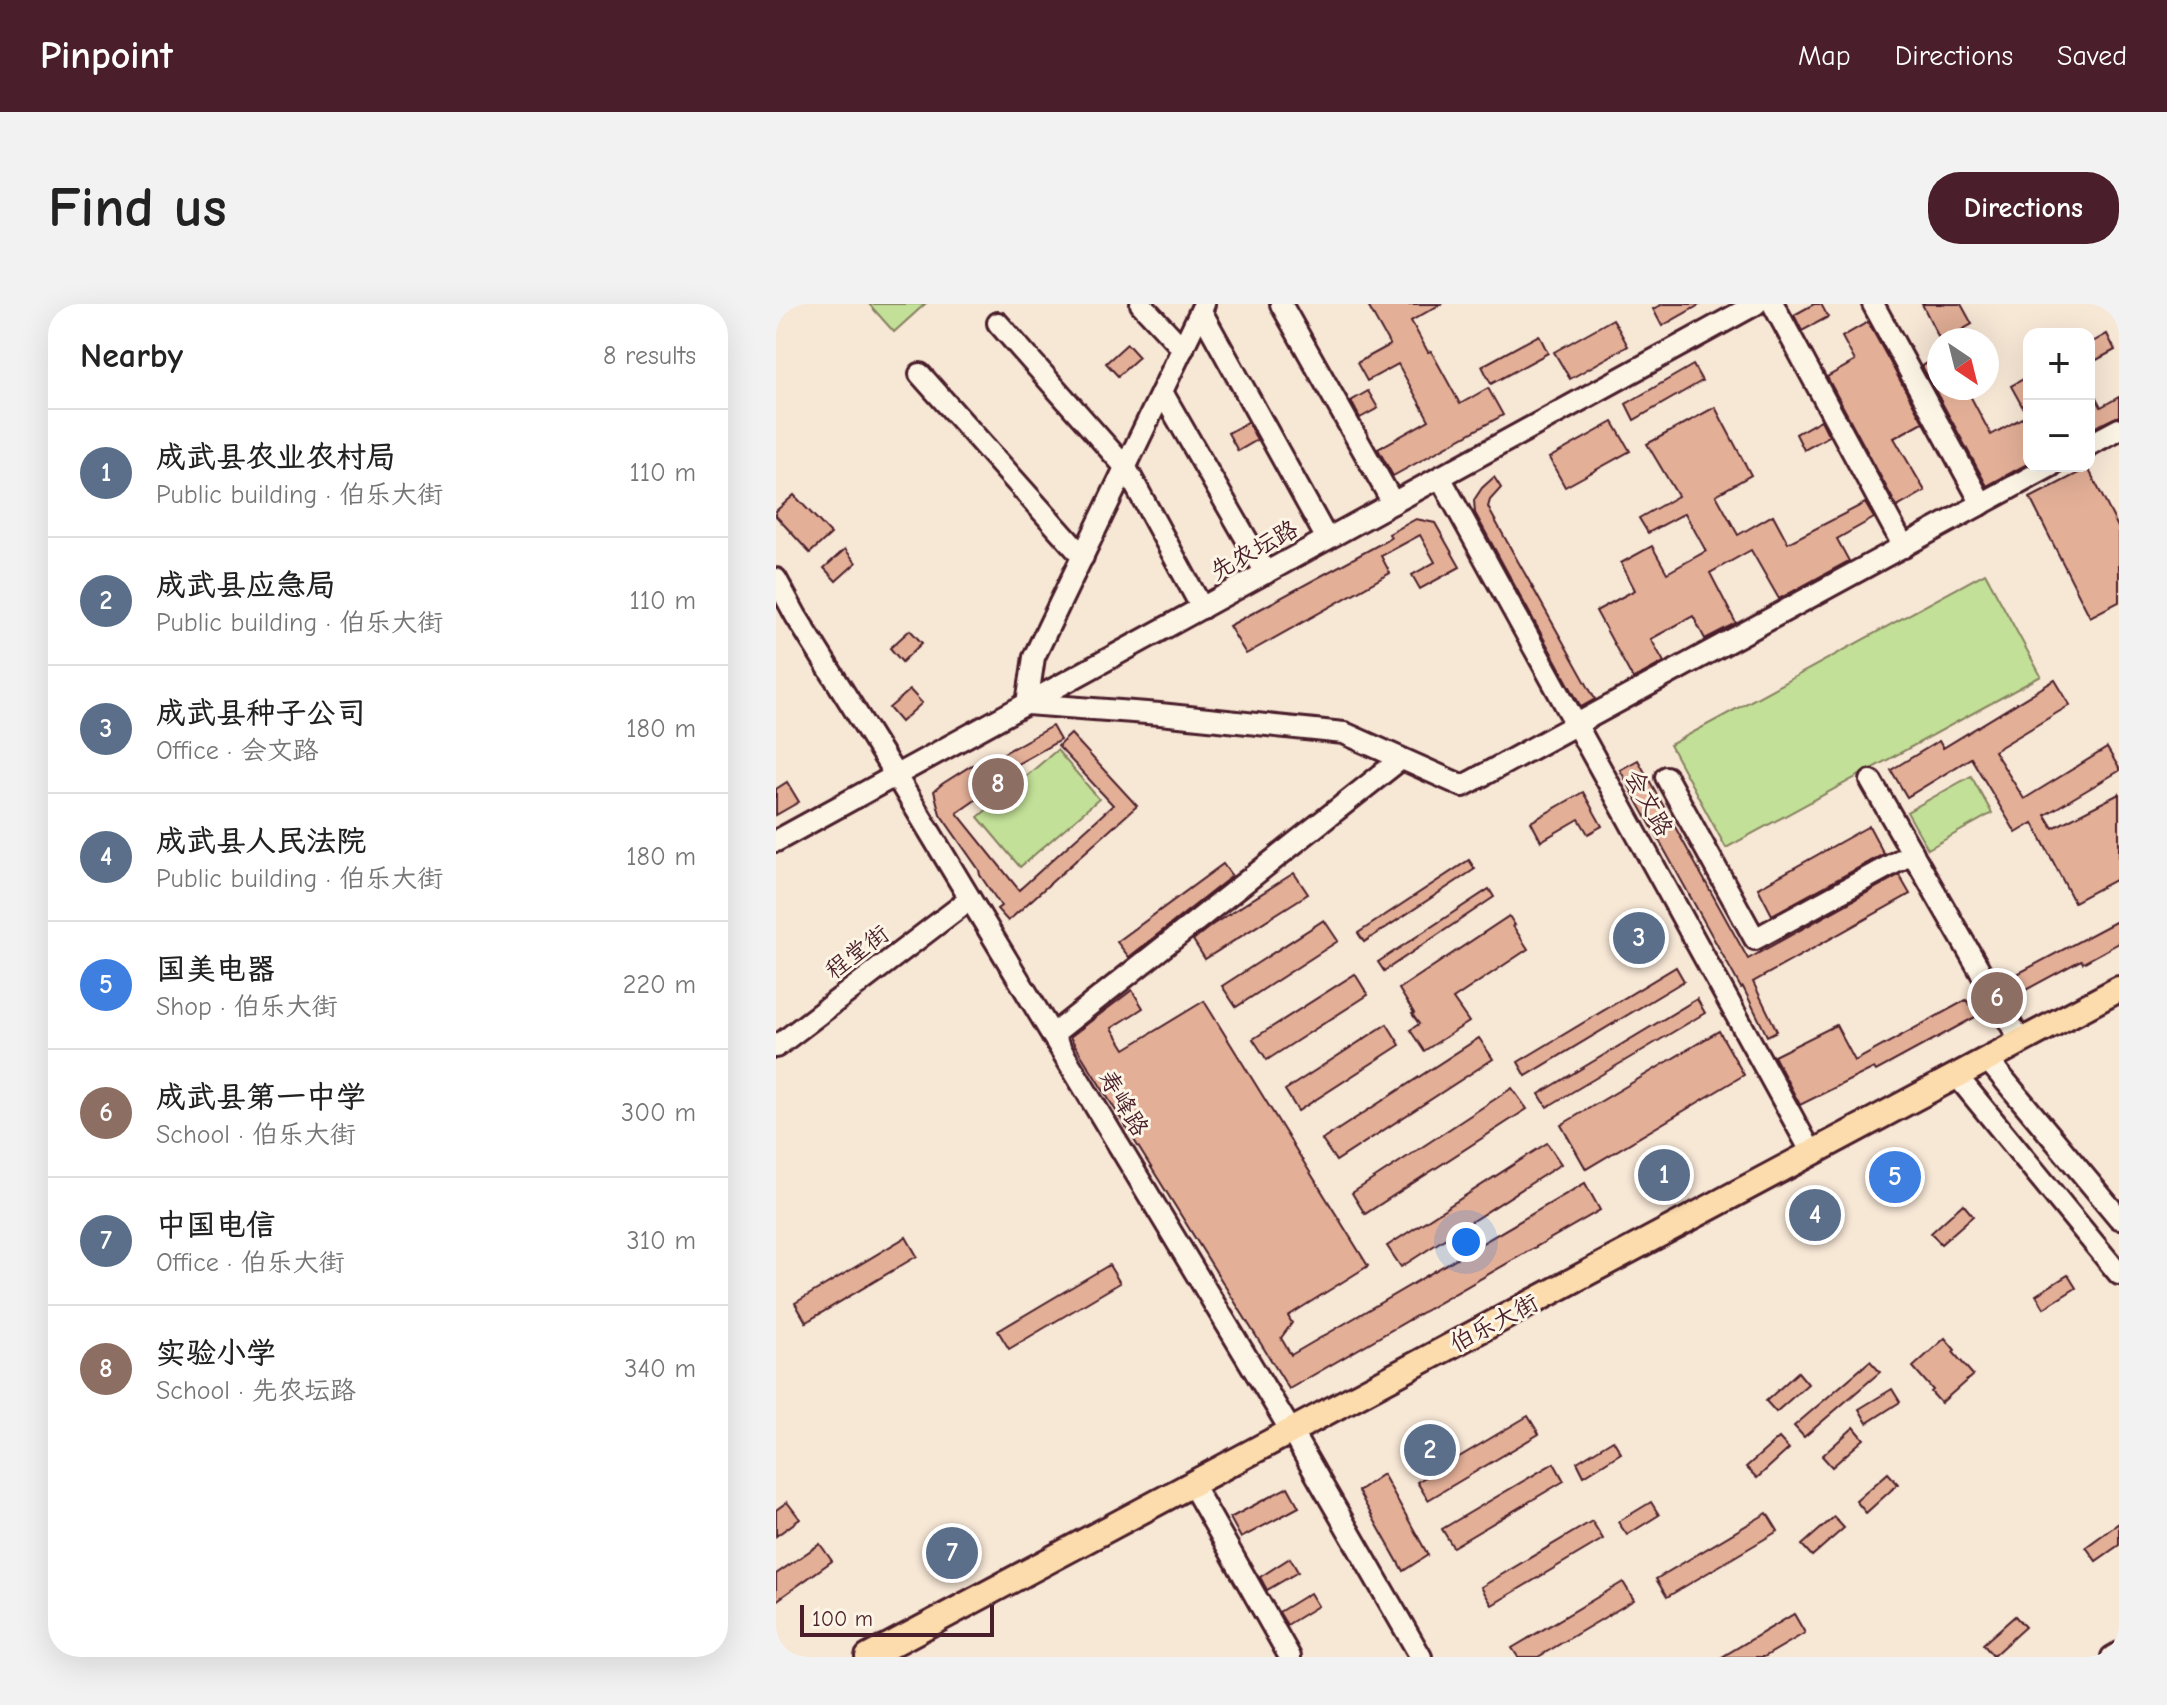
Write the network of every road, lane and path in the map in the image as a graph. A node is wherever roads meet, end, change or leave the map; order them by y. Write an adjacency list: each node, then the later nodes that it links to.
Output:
1 (1141, 304): 8 (street)
2 (1281, 304): 16 (street)
3 (1756, 304): 15 (street, 先农坛路)
4 (1773, 304): 19 (street)
5 (1873, 304): 17 (street)
6 (1202, 307): 8 (street); 18 (street)
7 (998, 323): 13 (street)
8 (1183, 349): 10 (street)
9 (920, 374): 20 (street)
10 (1162, 392): 13 (street); 21 (street)
11 (2119, 429): 12 (street)
12 (2095, 442)
13 (1126, 468): 20 (street); 23 (street)
14 (2040, 472): 17 (street)
15 (1440, 477): 16 (street, 先农坛路); 25 (street, 会文路)
16 (1393, 503): 18 (street, 先农坛路)
17 (1982, 504): 19 (street)
18 (1327, 539): 21 (street, 先农坛路)
19 (1904, 547): 25 (street)
20 (1083, 557): 24 (street)
21 (1266, 573): 23 (street, 先农坛路)
22 (776, 579): 27 (street, 寿峰路)
23 (1202, 608): 24 (street, 先农坛路)
24 (1027, 704): 26 (street); 27 (street, 先农坛路)
25 (1577, 725): 26 (street); 39 (street, 会文路)
26 (1401, 759): 34 (street)
27 (896, 776): 30 (street, 先农坛路); 32 (street, 寿峰路)
28 (1666, 777): 31 (street)
29 (1871, 781): 31 (street)
30 (776, 841)
31 (1913, 853): 35 (street)
32 (970, 899): 34 (street, 寿峰路); 36 (street, 程堂街)
33 (2119, 989): 35 (main road, 伯乐大街)
34 (1052, 1035): 42 (street, 寿峰路)
35 (2021, 1042): 37 (main road, 伯乐大街)
36 (776, 1047)
37 (1987, 1059): 38 (main road, 伯乐大街); 40 (street)
38 (1957, 1076): 39 (main road, 伯乐大街); 41 (street)
39 (1812, 1153): 42 (main road, 伯乐大街)
40 (2119, 1218)
41 (2119, 1274)
42 (1291, 1431): 43 (main road, 伯乐大街); 47 (street, 寿峰路)
43 (1192, 1484): 45 (main road, 伯乐大街); 46 (street)
44 (2119, 1653): 48 (street)
45 (868, 1657)
46 (1290, 1657)
47 (1421, 1657)
48 (2112, 1657)

